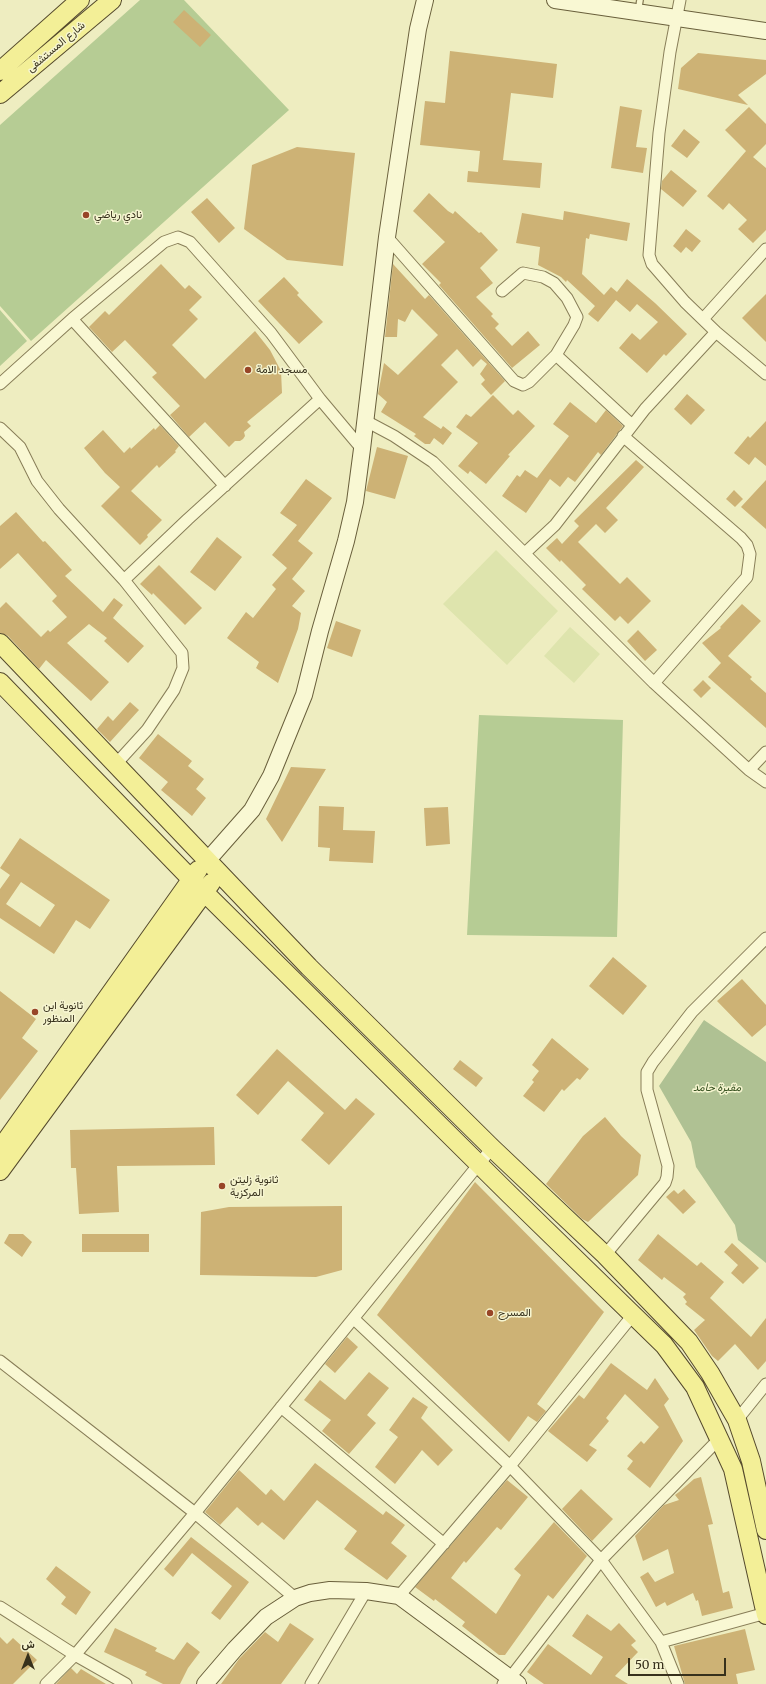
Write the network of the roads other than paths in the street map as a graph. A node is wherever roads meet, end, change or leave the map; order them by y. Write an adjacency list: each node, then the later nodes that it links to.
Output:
1 (80, 0): 9 (main road, شارع المستشفى)
2 (112, 0): 10 (main road, شارع المستشفى)
3 (424, 0): 11 (main road)
4 (555, 0): 6 (main road)
5 (680, 0): 7 (street)
6 (639, 6): 7 (main road)
7 (676, 18): 8 (main road); 15 (street)
8 (766, 31)
9 (0, 71)
10 (0, 94)
11 (386, 237): 17 (street); 21 (main road)
12 (766, 249): 15 (street)
13 (502, 291): 17 (street)
14 (72, 319): 19 (street); 20 (street); 26 (street)
15 (704, 319): 16 (street)
16 (716, 332): 18 (street); 22 (street)
17 (556, 355): 22 (street)
18 (766, 374)
19 (0, 384)
20 (320, 399): 25 (street); 26 (street)
21 (364, 420): 25 (main road); 27 (street)
22 (632, 425): 24 (street)
23 (0, 428): 28 (street)
24 (623, 436): 27 (street); 31 (street)
25 (362, 448): 36 (main road)
26 (225, 486): 28 (street)
27 (525, 553): 31 (street)
28 (124, 580): 33 (street)
29 (0, 643): 33 (main road)
30 (0, 682): 38 (main road)
31 (654, 683): 34 (street)
32 (766, 752): 34 (street)
33 (116, 764): 36 (main road)
34 (749, 770): 35 (street)
35 (766, 782)
36 (207, 861): 37 (main road); 38 (main road)
37 (220, 874): 39 (main road); 41 (main road)
38 (191, 879): 39 (main road); 42 (main road)
39 (204, 891): 43 (main road); 44 (main road)
40 (766, 938): 45 (street)
41 (492, 1148): 43 (street); 45 (main road)
42 (0, 1149)
43 (478, 1164): 46 (main road); 47 (street)
44 (0, 1171)
45 (605, 1255): 51 (main road)
46 (633, 1314): 52 (main road); 53 (street)
47 (354, 1319): 50 (street); 53 (street)
48 (0, 1362): 54 (street)
49 (766, 1384): 51 (street)
50 (281, 1408): 54 (street); 56 (street)
51 (737, 1420): 55 (main road)
52 (720, 1438): 57 (street); 62 (main road)
53 (510, 1466): 56 (street); 57 (street)
54 (195, 1513): 60 (street); 64 (street)
55 (766, 1530)
56 (444, 1544): 59 (street)
57 (601, 1560): 63 (street); 65 (street)
58 (366, 1591): 59 (main road); 60 (main road); 69 (street)
59 (399, 1596): 65 (main road)
60 (295, 1598): 68 (main road)
61 (0, 1607): 64 (street)
62 (766, 1614): 63 (street)
63 (662, 1642): 70 (street)
64 (75, 1656): 66 (street); 67 (street)
65 (510, 1682)
66 (46, 1684)
67 (126, 1684)
68 (205, 1684)
69 (311, 1684)
70 (678, 1684)

